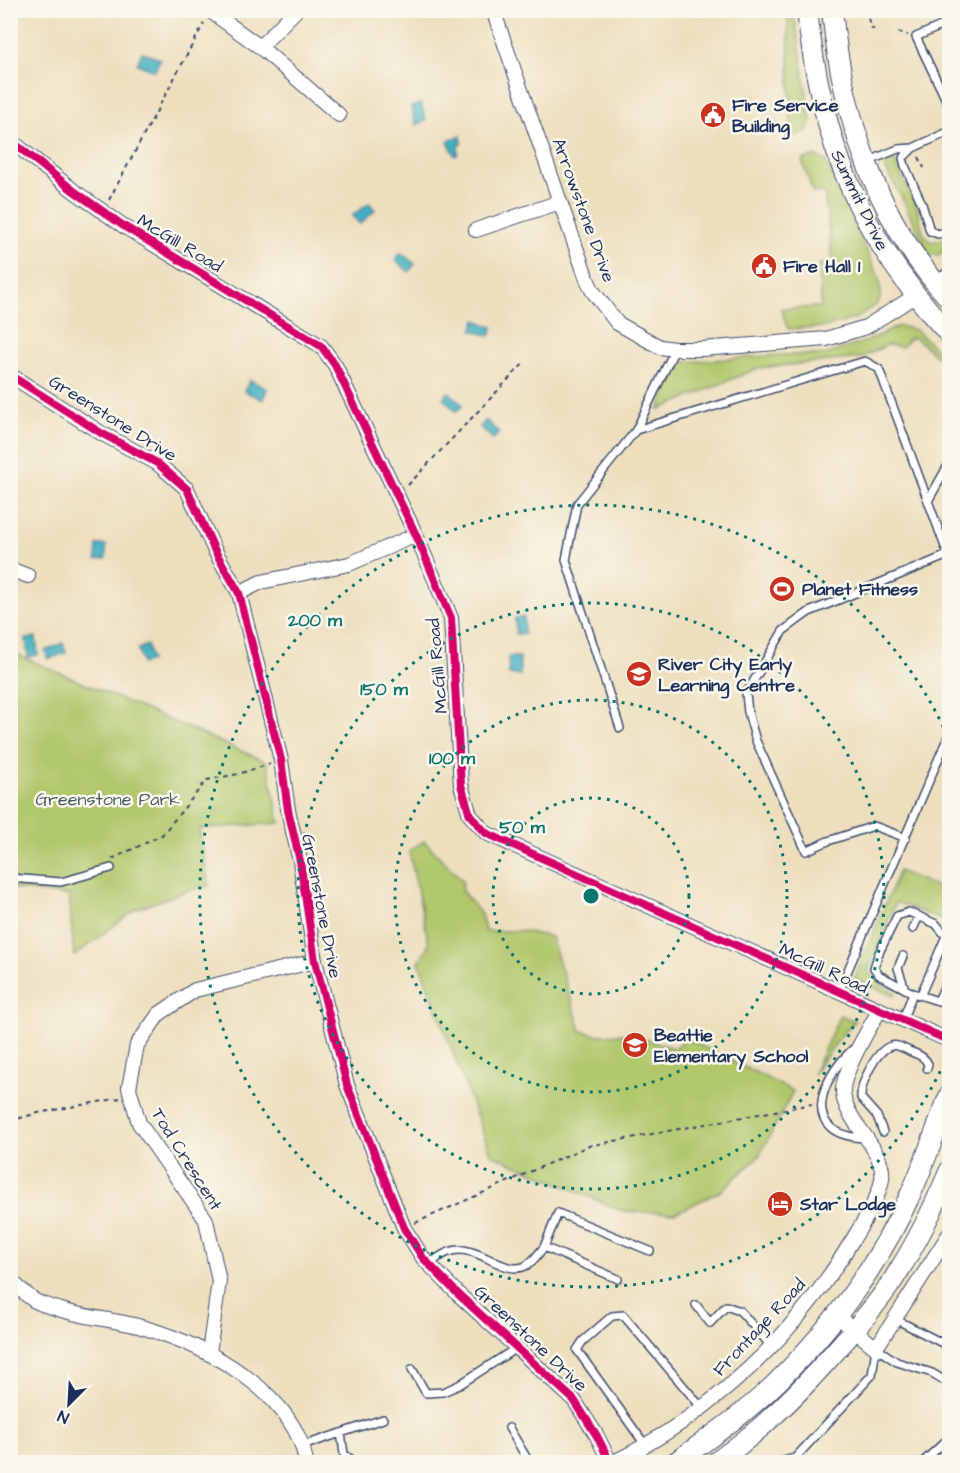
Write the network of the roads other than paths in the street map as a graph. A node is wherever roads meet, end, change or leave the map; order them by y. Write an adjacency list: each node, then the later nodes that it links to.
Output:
1 (296, 10): 7 (street)
2 (493, 10): 14 (street, Arrowstone Drive)
3 (807, 10): 18 (main road, Summit Drive)
4 (832, 10): 13 (main road, Summit Drive)
5 (206, 17): 7 (street)
6 (950, 22): 8 (lane)
7 (260, 47): 9 (street)
8 (950, 108)
9 (339, 116)
10 (950, 131): 12 (lane)
11 (10, 140): 26 (street, McGill Road)
12 (913, 148): 13 (lane); 16 (lane)
13 (866, 163): 17 (main road, Summit Drive)
14 (560, 202): 15 (street); 21 (street, Arrowstone Drive)
15 (476, 230)
16 (950, 231)
17 (942, 276): 18 (main road); 19 (main road, Summit Drive)
18 (915, 296): 20 (main road, Summit Drive); 21 (street, Arrowstone Drive)
19 (950, 299)
20 (950, 335)
21 (675, 349): 23 (lane)
22 (10, 375): 30 (street, Greenstone Drive)
23 (636, 430): 25 (lane); 31 (lane)
24 (950, 462): 25 (lane)
25 (928, 501): 27 (lane)
26 (416, 535): 30 (street); 43 (street, McGill Road)
27 (949, 558): 33 (lane)
28 (10, 569): 29 (street)
29 (28, 576)
30 (239, 592): 40 (street, Greenstone Drive)
31 (620, 728)
32 (950, 732): 33 (lane)
33 (906, 838): 43 (lane)
34 (111, 868): 35 (lane)
35 (10, 878)
36 (919, 916): 37 (lane); 38 (lane); 42 (lane)
37 (913, 929)
38 (948, 937): 44 (lane)
39 (903, 956): 42 (lane)
40 (315, 961): 57 (street, Greenstone Drive); 68 (street, Tod Crescent)
41 (950, 974): 44 (lane)
42 (905, 989): 44 (lane)
43 (839, 991): 45 (street, McGill Road)
44 (917, 994): 46 (lane)
45 (879, 1011): 46 (street, McGill Road); 47 (street, Frontage Road)
46 (902, 1021): 48 (street, McGill Road)
47 (862, 1041): 52 (street, Frontage Road); 52 (lane)
48 (950, 1041)
49 (927, 1068): 51 (lane)
50 (950, 1094): 61 (main road)
51 (883, 1132)
52 (866, 1138): 64 (street, Frontage Road)
53 (950, 1170): 63 (main road)
54 (950, 1233): 62 (street)
55 (544, 1247): 56 (lane); 57 (lane); 58 (lane)
56 (650, 1251)
57 (429, 1264): 65 (street, Greenstone Drive)
58 (618, 1279)
59 (10, 1280): 68 (street)
60 (696, 1305): 64 (lane)
61 (836, 1315): 63 (street); 85 (main road)
62 (895, 1319): 66 (lane); 67 (street)
63 (854, 1331): 67 (street); 86 (main road)
64 (771, 1346): 71 (street, Frontage Road)
65 (518, 1347): 69 (lane); 84 (street, Greenstone Drive)
66 (950, 1347)
67 (876, 1348): 70 (lane); 79 (lane)
68 (209, 1353): 76 (street)
69 (412, 1369)
70 (950, 1384)
71 (702, 1408): 77 (street, Frontage Road); 77 (lane)
72 (383, 1419): 74 (lane)
73 (509, 1428): 83 (lane)
74 (341, 1433): 76 (lane); 82 (lane)
75 (950, 1437): 88 (lane)
76 (302, 1446): 81 (street)
77 (646, 1446): 84 (street, Frontage Road)
78 (10, 1458): 80 (lane)
79 (796, 1460): 87 (lane)
80 (14, 1462)
81 (306, 1462)
82 (355, 1462)
83 (529, 1462)
84 (612, 1462)
85 (676, 1462)
86 (716, 1462)
87 (780, 1462)
88 (923, 1462)

